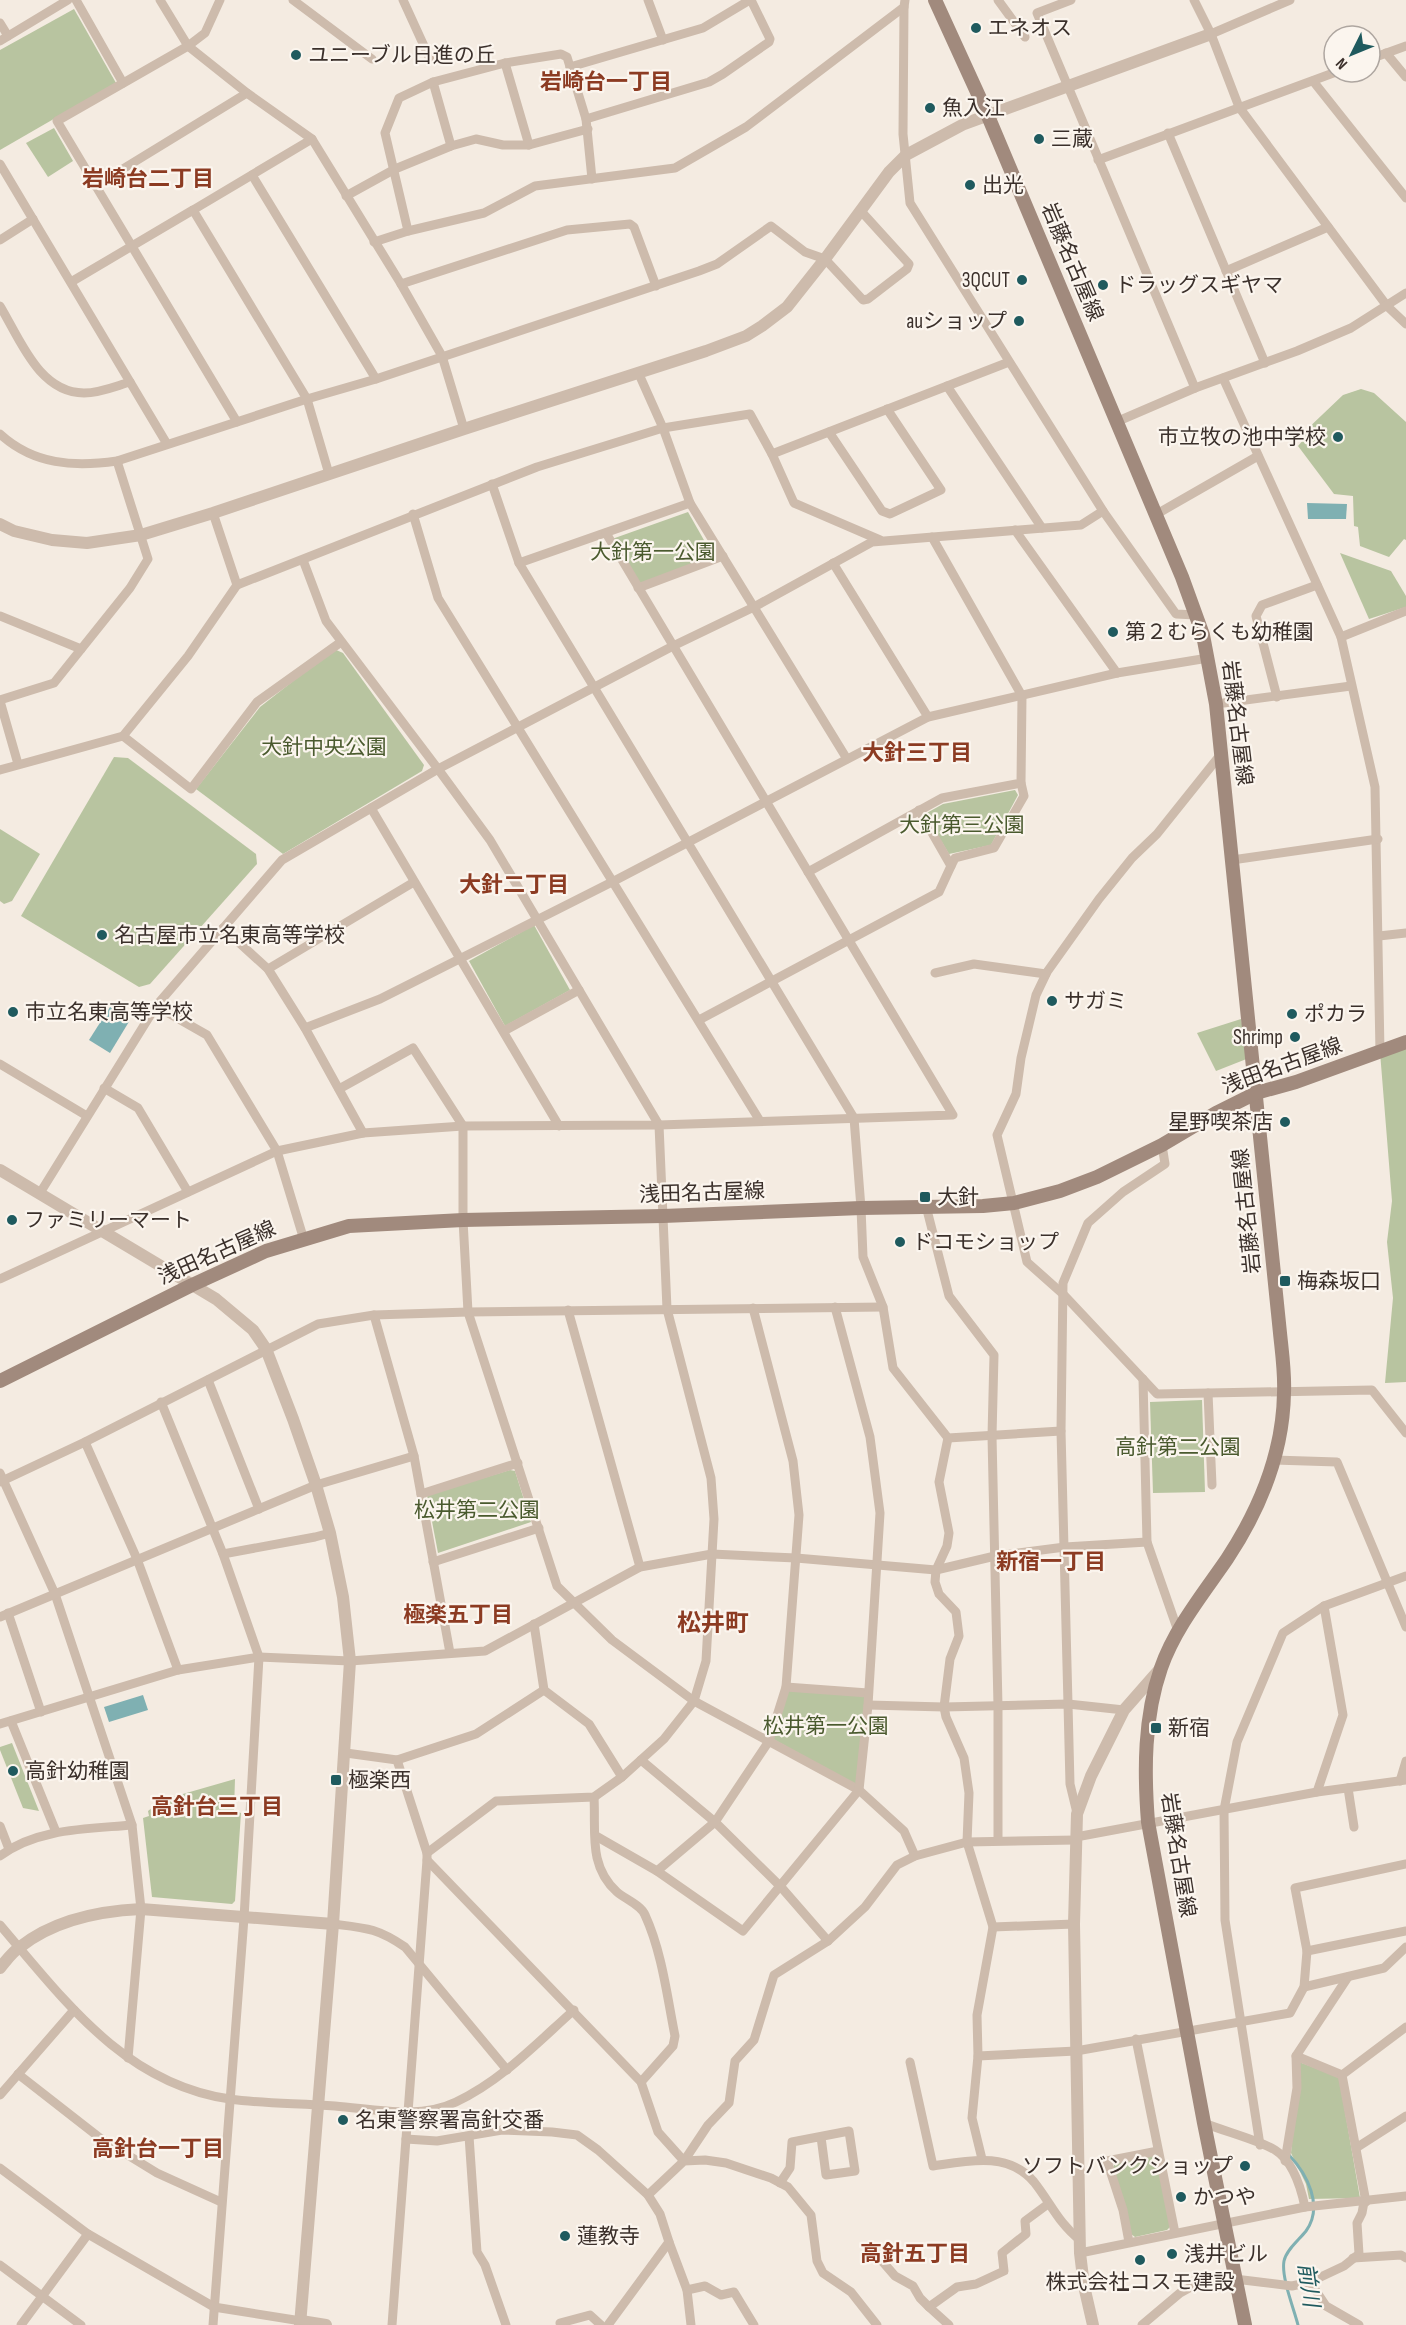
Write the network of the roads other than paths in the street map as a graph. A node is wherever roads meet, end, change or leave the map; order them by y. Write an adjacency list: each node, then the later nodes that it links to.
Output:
1 (69, 0): 18 (street)
2 (76, 0): 32 (street)
3 (160, 0): 20 (street)
4 (220, 0): 20 (street)
5 (293, 0): 25 (street)
6 (403, 0): 24 (street)
7 (648, 0): 19 (street)
8 (751, 0): 19 (street); 37 (street)
9 (935, 0): 36 (main road, 岩藤名古屋線)
10 (998, 0): 17 (street)
11 (1071, 0): 33 (street)
12 (1194, 0): 16 (street)
13 (1288, 0): 16 (street)
14 (905, 4): 42 (street); 47 (street)
15 (0, 23): 18 (street)
16 (1211, 34): 33 (street); 35 (street)
17 (1025, 37)
18 (4, 38)
19 (663, 40): 27 (street)
20 (188, 46): 32 (street); 34 (street)
21 (1406, 46): 22 (street)
22 (1386, 53): 23 (street); 29 (street)
23 (1382, 54)
24 (430, 58)
25 (372, 59)
26 (505, 63): 27 (street); 31 (street); 40 (street)
27 (570, 66): 37 (street)
28 (1322, 77): 30 (street)
29 (1406, 77)
30 (1313, 81): 35 (street); 50 (street)
31 (433, 82): 41 (street); 45 (street)
32 (123, 83): 48 (street)
33 (1067, 88): 36 (street); 43 (street)
34 (247, 93): 39 (street); 48 (street)
35 (1239, 107): 38 (street); 54 (street)
36 (988, 116): 42 (street); 80 (main road, 岩藤名古屋線)
37 (587, 124): 40 (street); 47 (street)
38 (1168, 133): 43 (street); 60 (street)
39 (312, 139): 46 (street); 49 (street)
40 (529, 145): 41 (street)
41 (451, 146): 45 (street)
42 (906, 155): 52 (street); 69 (street)
43 (1098, 160): 76 (street)
44 (0, 164): 53 (street)
45 (395, 169): 49 (street); 55 (street)
46 (252, 175): 51 (street); 73 (street)
47 (592, 179): 55 (street)
48 (95, 186): 58 (street)
49 (346, 196): 57 (street)
50 (1406, 198)
51 (194, 210): 58 (street); 77 (street)
52 (860, 210): 59 (street); 59 (street)
53 (33, 219): 56 (street); 61 (street)
54 (1328, 227): 60 (street); 66 (street)
55 (408, 231): 57 (street)
56 (0, 240)
57 (374, 242): 62 (street)
58 (132, 246): 61 (street); 79 (street)
59 (825, 259): 63 (street); 71 (street)
60 (1226, 272): 70 (street)
61 (71, 282): 74 (street)
62 (401, 284): 63 (street); 68 (street)
63 (656, 286): 68 (street)
64 (1406, 293): 66 (street)
65 (0, 306): 74 (street)
66 (1387, 306): 67 (street); 70 (street)
67 (1406, 324)
68 (442, 356): 73 (street); 82 (street)
69 (1008, 362): 75 (street); 92 (street)
70 (1264, 363): 72 (street)
71 (638, 372): 81 (street); 82 (street)
72 (1223, 378): 76 (street); 87 (street)
73 (376, 379): 77 (street)
74 (130, 382): 85 (street)
75 (947, 386): 78 (street); 97 (street)
76 (1195, 388): 80 (street)
77 (306, 399): 79 (street); 89 (street)
78 (887, 409): 83 (street); 83 (street)
79 (237, 422): 85 (street)
80 (1116, 422): 95 (main road, 岩藤名古屋線)
81 (663, 428): 86 (street); 90 (street); 91 (street)
82 (464, 429): 89 (street)
83 (829, 432): 86 (street)
84 (0, 434): 88 (street)
85 (167, 444): 88 (street)
86 (772, 454): 102 (street)
87 (1258, 456): 95 (street); 108 (street)
88 (117, 461): 100 (street)
89 (329, 474): 93 (street)
90 (492, 484): 94 (street); 105 (street)
91 (690, 502): 99 (street); 103 (street)
92 (1103, 511): 97 (street); 112 (street)
93 (213, 513): 100 (street); 107 (street)
94 (413, 514): 104 (street); 127 (street)
95 (1155, 515): 112 (main road, 岩藤名古屋線)
96 (0, 524): 100 (street)
97 (1042, 528): 98 (street)
98 (1015, 530): 101 (street); 119 (street)
99 (606, 533): 105 (street); 109 (street)
100 (141, 535): 117 (street)
101 (932, 537): 102 (street); 122 (street)
102 (882, 541): 106 (street)
103 (723, 556): 109 (street); 110 (street)
104 (303, 560): 107 (street); 115 (street)
105 (519, 563): 121 (street)
106 (833, 563): 110 (street); 126 (street)
107 (237, 585): 128 (street)
108 (1317, 585): 114 (street); 123 (street)
109 (638, 588): 116 (street)
110 (754, 607): 116 (street); 130 (street)
111 (1406, 611): 114 (street)
112 (1197, 615): 118 (main road, 岩藤名古屋線)
113 (1, 618): 117 (street)
114 (1341, 637): 120 (street)
115 (341, 642): 128 (street); 132 (street)
116 (673, 646): 121 (street); 135 (street)
117 (81, 649): 124 (street)
118 (1208, 657): 119 (street); 125 (main road, 岩藤名古屋線)
119 (1117, 673): 122 (street)
120 (1351, 686): 123 (street); 138 (street)
121 (594, 687): 127 (street); 139 (street)
122 (1023, 696): 126 (street); 134 (street)
123 (1277, 697): 125 (street)
124 (0, 701): 131 (street)
125 (1216, 704): 129 (main road, 岩藤名古屋線)
126 (928, 717): 130 (street)
127 (519, 726): 132 (street); 143 (street)
128 (123, 736): 131 (street)
129 (1221, 754): 140 (main road, 岩藤名古屋線); 153 (street)
130 (847, 759): 135 (street)
131 (18, 764): 133 (street)
132 (438, 769): 136 (street); 145 (street)
133 (0, 770)
134 (1021, 783): 137 (street); 141 (street)
135 (766, 801): 139 (street); 142 (street)
136 (371, 808): 144 (street); 146 (street)
137 (919, 810): 141 (street); 142 (street)
138 (1378, 839): 140 (street); 148 (street)
139 (687, 842): 143 (street); 154 (street)
140 (1232, 860): 165 (main road, 岩藤名古屋線)
141 (951, 866): 149 (street)
142 (808, 872): 149 (street)
143 (614, 881): 145 (street); 157 (street)
144 (414, 882): 150 (street); 151 (street)
145 (537, 920): 150 (street); 155 (street)
146 (223, 928): 151 (street); 156 (street)
147 (1406, 933): 148 (street)
148 (1379, 936): 161 (street)
149 (849, 940): 154 (street); 167 (street)
150 (461, 958): 158 (street); 159 (street)
151 (268, 969): 158 (street)
152 (935, 973): 153 (street)
153 (1046, 974): 178 (street)
154 (771, 981): 157 (street); 167 (street)
155 (579, 990): 159 (street); 169 (street)
156 (156, 1006): 163 (street); 174 (street)
157 (699, 1020): 168 (street)
158 (305, 1028): 164 (street)
159 (504, 1031): 171 (street)
160 (1406, 1042): 161 (main road, 浅田名古屋線)
161 (1380, 1052): 165 (main road, 浅田名古屋線)
162 (0, 1064): 166 (street)
163 (104, 1088): 166 (street); 176 (street)
164 (339, 1089): 170 (street); 172 (street)
165 (1256, 1094): 173 (main road, 浅田名古屋線); 199 (main road, 岩藤名古屋線)
166 (87, 1116): 177 (street)
167 (854, 1119): 168 (street); 180 (street)
168 (759, 1121): 169 (street)
169 (659, 1125): 171 (street); 181 (street)
170 (463, 1126): 171 (street); 172 (street); 182 (street)
171 (559, 1126)
172 (363, 1133): 174 (street)
173 (1162, 1145): 178 (main road, 浅田名古屋線); 187 (street)
174 (277, 1151): 176 (street); 184 (street)
175 (0, 1170): 177 (street)
176 (188, 1192): 183 (street)
177 (40, 1193): 183 (street)
178 (1014, 1203): 179 (main road, 浅田名古屋線); 187 (street)
179 (926, 1206): 180 (main road, 浅田名古屋線); 204 (street)
180 (861, 1208): 181 (main road, 浅田名古屋線); 189 (street)
181 (663, 1216): 182 (main road, 浅田名古屋線); 191 (street)
182 (463, 1220): 184 (main road, 浅田名古屋線); 193 (street)
183 (103, 1231): 185 (street); 186 (street)
184 (304, 1240): 186 (main road, 浅田名古屋線)
185 (1, 1277)
186 (192, 1285): 195 (street); 198 (main road, 浅田名古屋線)
187 (1064, 1294): 196 (street); 202 (street)
188 (835, 1307): 189 (street); 190 (street); 226 (street)
189 (883, 1307): 205 (street)
190 (753, 1308): 191 (street); 223 (street)
191 (667, 1309): 192 (street); 221 (street)
192 (568, 1310): 193 (street); 227 (street)
193 (468, 1312): 194 (street); 209 (street)
194 (374, 1315): 195 (street); 207 (street)
195 (266, 1349): 197 (street); 211 (street)
196 (1143, 1379): 200 (street); 218 (street)
197 (208, 1380): 201 (street); 214 (street)
198 (0, 1382)
199 (1285, 1392): 200 (street); 203 (street); 208 (main road, 岩藤名古屋線)
200 (1208, 1393): 212 (street)
201 (161, 1402): 206 (street); 215 (street)
202 (1061, 1431): 204 (street); 219 (street)
203 (1406, 1433)
204 (992, 1436): 205 (street); 222 (street)
205 (948, 1438): 228 (street)
206 (85, 1442): 210 (street); 224 (street)
207 (414, 1456): 211 (street); 213 (street)
208 (1274, 1460): 230 (street); 237 (main road, 岩藤名古屋線)
209 (518, 1463): 213 (street); 216 (street)
210 (1, 1479): 231 (street)
211 (316, 1485): 214 (street); 217 (street)
212 (1212, 1485)
213 (421, 1494): 225 (street)
214 (260, 1509): 215 (street)
215 (212, 1528): 220 (street); 224 (street)
216 (539, 1528): 225 (street); 232 (street)
217 (330, 1533): 220 (street); 240 (street)
218 (1147, 1542): 219 (street); 237 (street)
219 (1065, 1547): 222 (street); 248 (street)
220 (223, 1554): 239 (street)
221 (712, 1554): 223 (street); 227 (street); 247 (street)
222 (995, 1556): 228 (street); 250 (street)
223 (796, 1558): 226 (street); 243 (street)
224 (137, 1559): 231 (street); 241 (street)
225 (433, 1562): 238 (street)
226 (876, 1565): 228 (street); 245 (street)
227 (640, 1567): 232 (street)
228 (936, 1570): 251 (street)
229 (1406, 1576): 230 (street)
230 (1388, 1582): 233 (street); 236 (street)
231 (55, 1594): 234 (street); 246 (street)
232 (573, 1602): 235 (street); 247 (street)
233 (1324, 1606): 265 (street); 267 (street)
234 (4, 1615): 253 (street)
235 (534, 1624): 238 (street); 244 (street)
236 (1406, 1627)
237 (1178, 1631): 242 (main road, 岩藤名古屋線)
238 (450, 1653): 240 (street)
239 (259, 1658): 240 (street); 241 (street); 287 (street)
240 (350, 1662): 257 (street)
241 (178, 1670): 246 (street)
242 (1160, 1670): 252 (street); 270 (main road, 岩藤名古屋線)
243 (786, 1687): 245 (street); 256 (street)
244 (544, 1690): 258 (street); 261 (street)
245 (868, 1692): 249 (street)
246 (90, 1698): 253 (street); 271 (street)
247 (694, 1701): 256 (street); 259 (street)
248 (1068, 1704): 250 (street); 252 (street); 268 (street)
249 (868, 1705): 251 (street); 264 (street)
250 (998, 1706): 251 (street); 277 (street)
251 (944, 1707): 278 (street)
252 (1124, 1710): 268 (street)
253 (41, 1712): 254 (street)
254 (11, 1721): 255 (street); 274 (street)
255 (0, 1724)
256 (769, 1741): 264 (street); 269 (street)
257 (346, 1753): 258 (street); 288 (street)
258 (397, 1760): 280 (street)
259 (641, 1760): 261 (street); 269 (street)
260 (1406, 1761): 262 (street)
261 (622, 1777): 266 (street)
262 (1403, 1780): 263 (street)
263 (1348, 1788): 265 (street); 273 (street)
264 (859, 1790): 281 (street); 285 (street)
265 (1317, 1792): 267 (street)
266 (594, 1797): 275 (street); 280 (street)
267 (1224, 1810): 270 (street); 303 (street)
268 (1077, 1814): 276 (street)
269 (715, 1822): 284 (street); 285 (street)
270 (1148, 1822): 276 (street); 305 (main road, 岩藤名古屋線)
271 (132, 1825): 274 (street); 286 (street)
272 (0, 1826): 279 (street)
273 (1354, 1827)
274 (56, 1832): 279 (street)
275 (596, 1836): 284 (street); 315 (street)
276 (1076, 1838): 277 (street); 289 (street)
277 (998, 1840): 278 (street)
278 (967, 1842): 281 (street); 291 (street)
279 (9, 1849): 282 (street)
280 (427, 1856): 297 (street); 302 (street)
281 (915, 1856): 293 (street)
282 (0, 1857)
283 (1406, 1864): 296 (street)
284 (657, 1871): 285 (street)
285 (781, 1887): 293 (street)
286 (141, 1909): 287 (street); 294 (street); 310 (street)
287 (244, 1918): 288 (street); 317 (street)
288 (333, 1923): 297 (street); 318 (street)
289 (1074, 1924): 291 (street); 307 (street)
290 (0, 1925): 294 (street)
291 (993, 1927): 308 (street)
292 (1406, 1931): 296 (street)
293 (828, 1941): 329 (street)
294 (19, 1947): 298 (street); 301 (street)
295 (1406, 1947): 299 (street)
296 (1307, 1951): 300 (street)
297 (418, 1963): 312 (street); 319 (street)
298 (0, 1968)
299 (1348, 1977): 300 (street); 309 (street)
300 (1304, 1987): 303 (street)
301 (74, 2010): 310 (street); 313 (street)
302 (574, 2010): 312 (street); 315 (street)
303 (1241, 2021): 305 (street); 325 (street)
304 (1406, 2027): 314 (street)
305 (1188, 2030): 306 (street); 321 (main road, 岩藤名古屋線)
306 (1136, 2038): 307 (street); 327 (street)
307 (1077, 2051): 308 (street); 342 (street)
308 (978, 2056): 328 (street)
309 (1296, 2056): 314 (street); 330 (street)
310 (128, 2058): 317 (street)
311 (910, 2062): 328 (street)
312 (507, 2070): 319 (street)
313 (18, 2074): 316 (street); 335 (street)
314 (1342, 2075): 326 (street)
315 (641, 2082): 329 (street)
316 (0, 2095)
317 (229, 2099): 318 (street); 335 (street)
318 (319, 2104): 319 (street); 356 (street)
319 (408, 2112): 324 (street)
320 (1406, 2116): 326 (street)
321 (1204, 2124): 325 (street); 339 (main road, 岩藤名古屋線)
322 (469, 2136): 324 (street); 333 (street); 363 (street)
323 (821, 2136): 323 (street); 332 (street)
324 (406, 2139): 362 (street)
325 (1260, 2145): 330 (street)
326 (1356, 2148): 336 (street)
327 (1158, 2151): 341 (street); 344 (street)
328 (982, 2159): 337 (street)
329 (684, 2161): 332 (street); 333 (street)
330 (1285, 2161): 338 (street)
331 (0, 2168): 340 (street)
332 (780, 2182): 368 (street)
333 (648, 2195): 343 (street)
334 (1406, 2196): 336 (street)
335 (221, 2202): 354 (street)
336 (1365, 2202): 338 (street); 346 (street)
337 (1048, 2204): 342 (street); 355 (street)
338 (1307, 2207): 339 (street)
339 (1225, 2224): 341 (street); 350 (main road, 岩藤名古屋線)
340 (88, 2234): 353 (street); 354 (street)
341 (1175, 2234): 344 (street)
342 (1080, 2240): 345 (street)
343 (669, 2242): 352 (street); 365 (street)
344 (1130, 2242): 345 (street)
345 (1080, 2253): 370 (street)
346 (1353, 2258): 347 (street); 351 (street)
347 (1406, 2258)
348 (882, 2261): 355 (street)
349 (0, 2265): 353 (street)
350 (1234, 2279): 351 (street); 371 (street); 372 (main road, 岩藤名古屋線)
351 (1310, 2282): 373 (street)
352 (687, 2290): 366 (street); 367 (street)
353 (42, 2296): 358 (street); 359 (street)
354 (214, 2307): 356 (street); 360 (street)
355 (929, 2307): 369 (street)
356 (300, 2323): 361 (street)
357 (560, 2323): 364 (street)
358 (21, 2325)
359 (81, 2325)
360 (213, 2325)
361 (326, 2325)
362 (392, 2325)
363 (506, 2325)
364 (601, 2325)
365 (608, 2325)
366 (691, 2325)
367 (754, 2325)
368 (877, 2325)
369 (949, 2325)
370 (1093, 2325)
371 (1142, 2325)
372 (1245, 2325)
373 (1359, 2325)

